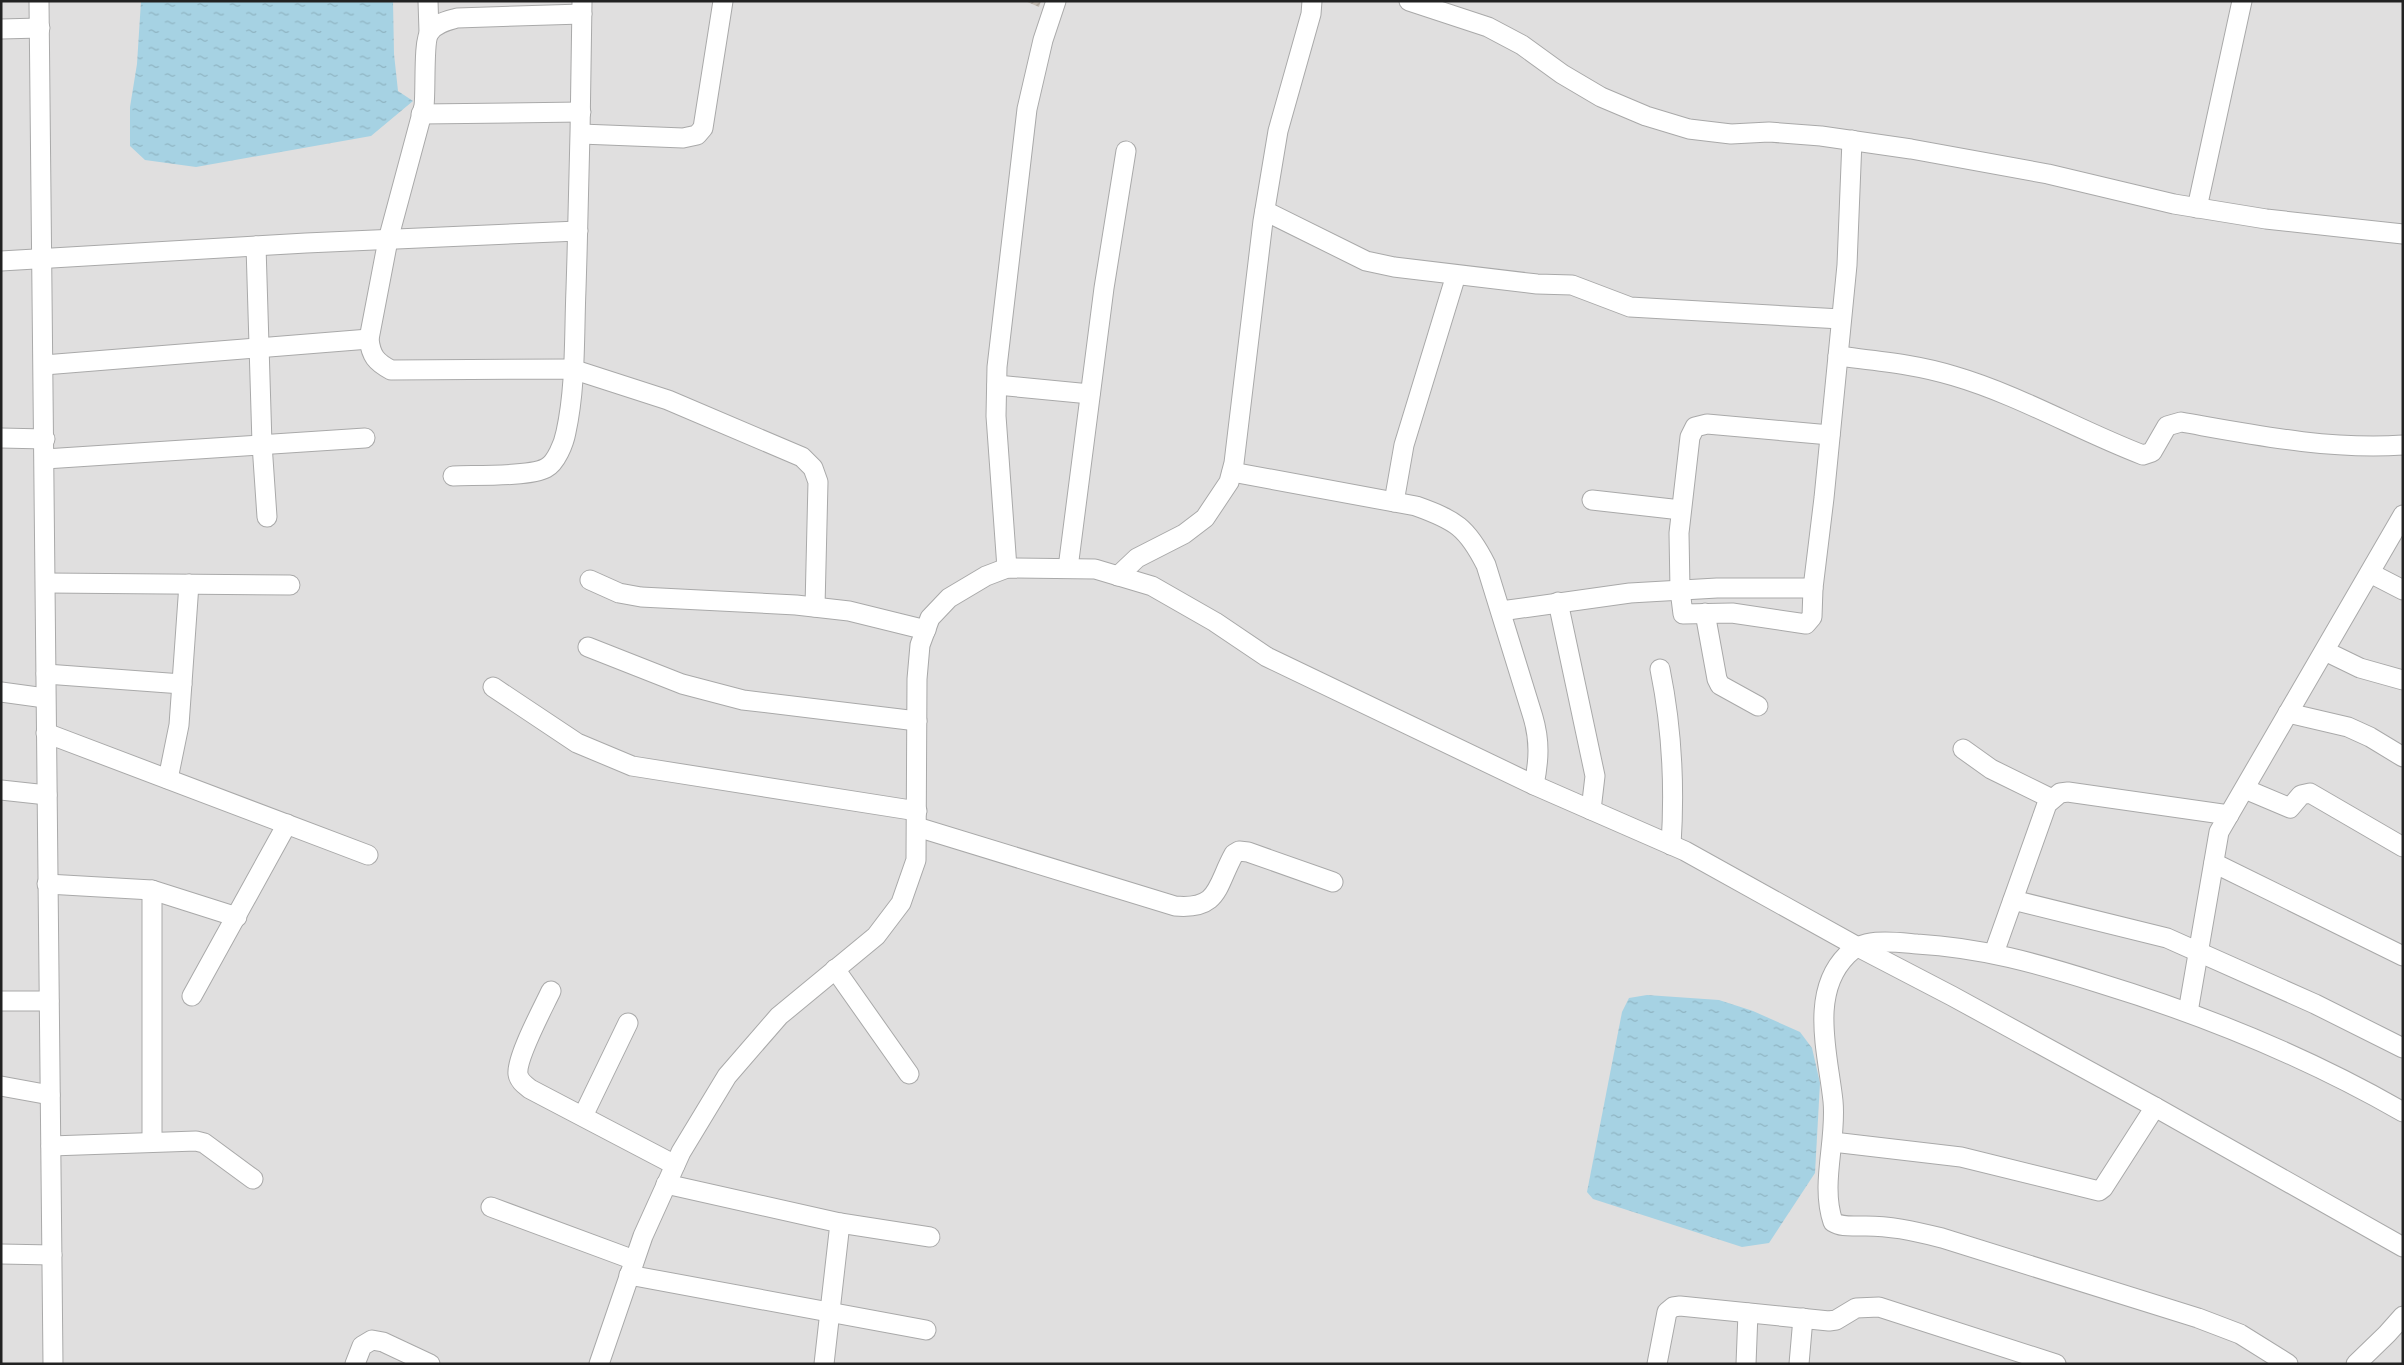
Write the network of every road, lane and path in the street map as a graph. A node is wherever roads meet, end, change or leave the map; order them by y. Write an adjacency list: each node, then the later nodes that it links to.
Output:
1 (39, 1): 9 (street)
2 (428, 1): 11 (street)
3 (723, 1): 14 (street)
4 (1056, 1): 32 (street)
5 (1312, 1): 18 (street)
6 (1409, 1): 15 (street)
7 (2242, 1): 17 (street)
8 (582, 8): 11 (street); 12 (street)
9 (40, 28): 10 (street); 23 (street)
10 (1, 29)
11 (429, 32): 13 (street)
12 (581, 112): 13 (street); 14 (street)
13 (421, 114): 21 (street)
14 (581, 134): 19 (street)
15 (1852, 140): 17 (street); 26 (street)
16 (1126, 152): 33 (street)
17 (2197, 208): 20 (street)
18 (1265, 211): 25 (street); 41 (street)
19 (578, 231): 21 (street); 31 (street)
20 (2403, 234)
21 (388, 240): 22 (street); 27 (street)
22 (256, 246): 23 (street); 28 (street)
23 (43, 258): 24 (street); 30 (street)
24 (1, 261)
25 (1456, 275): 26 (street); 44 (street)
26 (1841, 319): 29 (street)
27 (369, 339): 28 (street); 31 (street)
28 (259, 349): 30 (street); 38 (street)
29 (1838, 356): 34 (street); 39 (street)
30 (44, 365): 37 (street)
31 (572, 369): 42 (street); 60 (street)
32 (997, 385): 33 (street); 48 (street)
33 (1090, 394): 49 (street)
34 (1830, 435): 45 (street); 56 (street)
35 (1, 438): 37 (street)
36 (365, 438): 38 (street)
37 (45, 439): 40 (street)
38 (262, 444): 40 (street); 47 (street)
39 (2403, 445)
40 (45, 458): 53 (street)
41 (1232, 472): 44 (street); 51 (street)
42 (453, 476)
43 (1592, 500): 45 (street)
44 (1394, 502): 61 (street)
45 (1681, 510): 57 (street)
46 (2403, 515): 50 (street)
47 (267, 517)
48 (1007, 568): 49 (street); 63 (street)
49 (1068, 568): 51 (street)
50 (2370, 573): 58 (street); 65 (street)
51 (1118, 576): 80 (street)
52 (590, 580): 60 (street)
53 (47, 583): 54 (street); 67 (street)
54 (189, 584): 55 (street); 69 (street)
55 (290, 585)
56 (1812, 588): 57 (street); 62 (street)
57 (1680, 590): 59 (street); 62 (street)
58 (2403, 590)
59 (1558, 602): 61 (street); 85 (street)
60 (815, 607): 63 (street)
61 (1501, 610): 80 (street)
62 (1705, 613): 73 (street)
63 (926, 630): 75 (street)
64 (588, 647): 75 (street)
65 (2325, 652): 68 (street); 74 (street)
66 (1660, 669): 89 (street)
67 (46, 674): 69 (street); 72 (street)
68 (2403, 680)
69 (182, 684): 79 (street)
70 (493, 687): 87 (street)
71 (1, 692): 72 (street)
72 (46, 698): 76 (street)
73 (1758, 706)
74 (2288, 712): 78 (street); 82 (street)
75 (917, 721): 87 (street)
76 (46, 733): 79 (street); 83 (street)
77 (1963, 749): 84 (street)
78 (2403, 757)
79 (168, 780): 88 (street)
80 (1534, 785): 85 (street)
81 (1, 790): 83 (street)
82 (2245, 790): 86 (street); 90 (street)
83 (46, 795): 94 (street)
84 (2052, 799): 86 (street); 96 (street)
85 (1591, 810): 89 (street)
86 (2229, 815): 92 (street)
87 (917, 819): 93 (street); 102 (street)
88 (288, 824): 91 (street); 97 (street)
89 (1671, 845): 98 (street)
90 (2403, 848)
91 (368, 854)
92 (2214, 864): 99 (street); 101 (street)
93 (1333, 882)
94 (47, 884): 95 (street); 106 (street)
95 (152, 890): 97 (street); 116 (street)
96 (2013, 900): 99 (street); 100 (street)
97 (237, 917): 104 (street)
98 (1856, 946): 100 (street); 113 (street); 117 (street)
99 (2200, 951): 107 (street); 109 (street)
100 (1994, 953): 107 (street)
101 (2403, 956)
102 (835, 969): 110 (street); 119 (street)
103 (551, 991): 115 (street)
104 (192, 996)
105 (1, 1001): 106 (street)
106 (49, 1001): 112 (street)
107 (2188, 1012): 114 (street)
108 (628, 1023): 115 (street)
109 (2403, 1048)
110 (909, 1074)
111 (1, 1086): 112 (street)
112 (50, 1094): 118 (street)
113 (2155, 1107): 117 (street); 125 (street)
114 (2403, 1112)
115 (583, 1116): 119 (street)
116 (152, 1142): 118 (street); 120 (street)
117 (1833, 1142): 143 (street)
118 (51, 1146): 127 (street)
119 (675, 1165): 121 (street)
120 (253, 1179)
121 (666, 1184): 123 (street); 128 (street)
122 (491, 1206): 128 (street)
123 (840, 1223): 124 (street); 129 (street)
124 (930, 1238)
125 (2403, 1247)
126 (1, 1254): 127 (street)
127 (52, 1255): 134 (street)
128 (632, 1268): 129 (street); 137 (street)
129 (830, 1313): 133 (street); 138 (street)
130 (1748, 1313): 132 (street); 139 (street); 140 (street)
131 (2403, 1316): 144 (street)
132 (1803, 1318): 141 (street); 142 (street)
133 (926, 1330)
134 (54, 1364)
135 (355, 1364): 136 (street)
136 (430, 1364)
137 (599, 1364)
138 (824, 1364)
139 (1657, 1364)
140 (1746, 1364)
141 (1799, 1364)
142 (2056, 1364)
143 (2288, 1364)
144 (2356, 1364)

